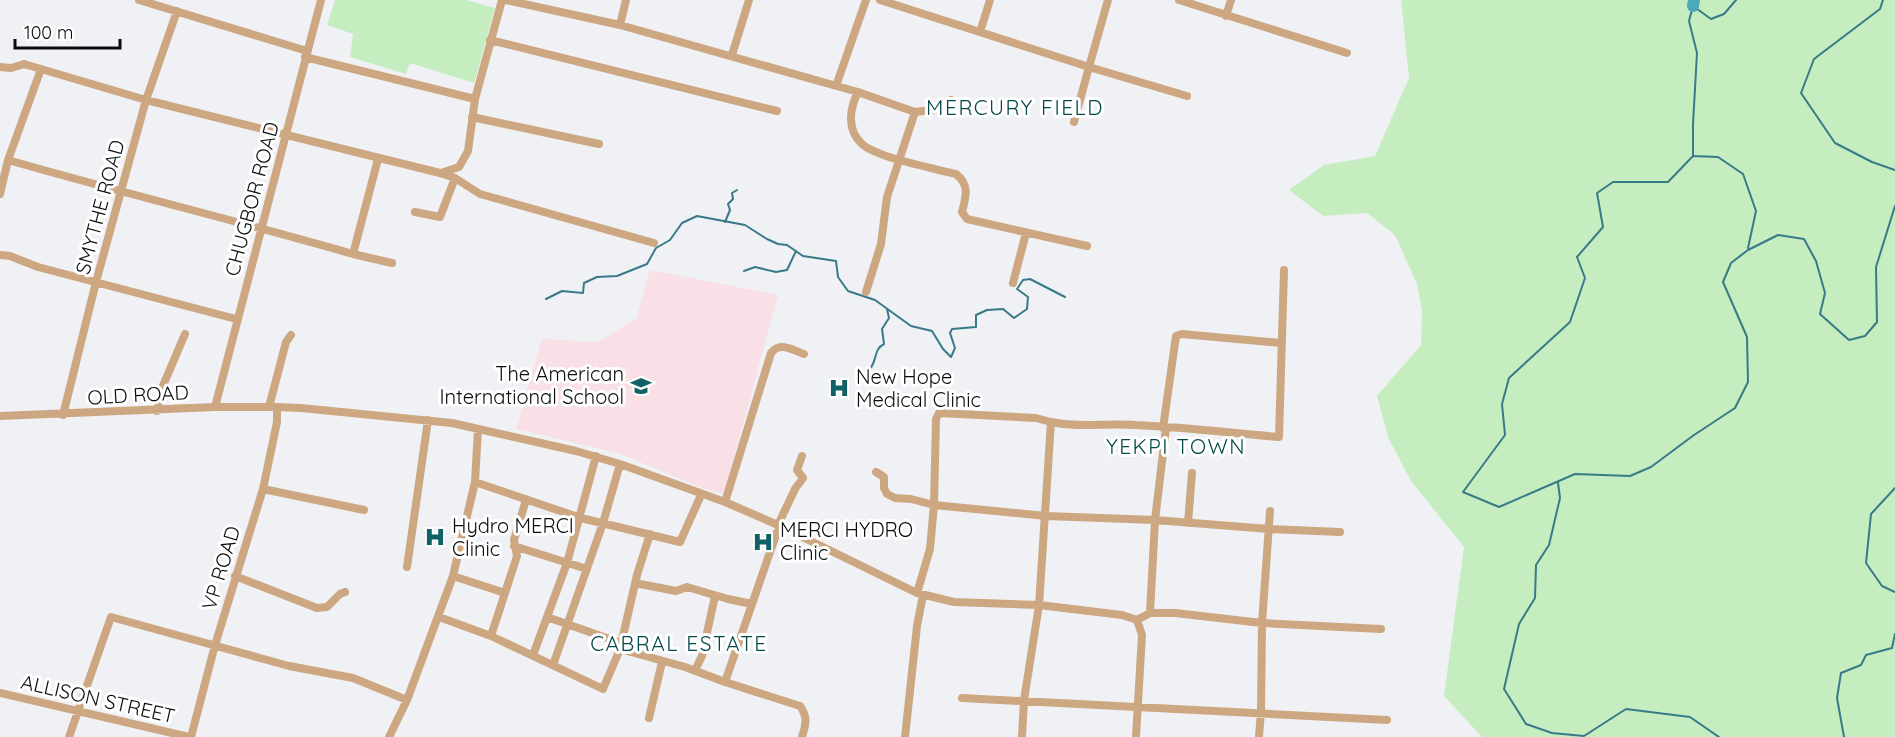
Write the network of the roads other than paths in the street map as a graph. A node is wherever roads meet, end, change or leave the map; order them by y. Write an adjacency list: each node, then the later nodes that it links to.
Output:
1 (139, 0): 12 (street)
2 (321, 0): 18 (street, CHUGBOR ROAD)
3 (504, 0): 14 (street); 16 (street)
4 (626, 0): 14 (street)
5 (749, 0): 19 (street)
6 (866, 0): 23 (street)
7 (880, 0): 15 (street)
8 (990, 0): 15 (street)
9 (1108, 0): 21 (street)
10 (1179, 0): 13 (street)
11 (1231, 0): 13 (street)
12 (177, 11): 18 (street); 27 (street, SMYTHE ROAD)
13 (1226, 16): 17 (street)
14 (620, 25): 19 (street)
15 (980, 32): 21 (street)
16 (490, 40): 26 (street); 29 (street)
17 (1347, 53)
18 (306, 54): 26 (street); 33 (street, CHUGBOR ROAD)
19 (732, 55): 23 (street)
20 (0, 67): 22 (street)
21 (1089, 67): 25 (street); 32 (street)
22 (41, 69): 27 (street); 37 (street)
23 (836, 86): 24 (street)
24 (858, 92): 30 (street); 36 (street)
25 (1187, 96)
26 (475, 99): 31 (street)
27 (146, 100): 33 (street); 40 (street, SMYTHE ROAD)
28 (951, 100): 30 (street)
29 (777, 111)
30 (915, 112): 36 (street)
31 (472, 117): 34 (street); 38 (street)
32 (1074, 122)
33 (287, 135): 35 (street); 43 (street, CHUGBOR ROAD)
34 (599, 144)
35 (378, 159): 38 (street); 47 (street)
36 (900, 159): 44 (street); 53 (street)
37 (8, 160): 40 (street); 41 (street)
38 (440, 173): 39 (street)
39 (455, 178): 42 (street); 45 (street)
40 (121, 192): 43 (street); 51 (street, SMYTHE ROAD)
41 (0, 194)
42 (415, 212)
43 (261, 228): 47 (street); 54 (street, CHUGBOR ROAD)
44 (1026, 233): 46 (street); 52 (street)
45 (654, 243)
46 (1087, 246)
47 (353, 254): 49 (street)
48 (0, 255): 51 (street)
49 (392, 263)
50 (1284, 270): 57 (street)
51 (96, 282): 54 (street); 62 (street, SMYTHE ROAD)
52 (1013, 283)
53 (866, 292)
54 (236, 319): 59 (street, CHUGBOR ROAD)
55 (185, 334): 61 (street)
56 (291, 335): 60 (street, VP ROAD)
57 (1281, 343): 66 (street); 66 (street)
58 (804, 354): 77 (street)
59 (214, 407): 60 (street, OLD ROAD); 61 (street, OLD ROAD)
60 (273, 407): 64 (street, OLD ROAD); 74 (street, VP ROAD)
61 (157, 411): 62 (street, OLD ROAD)
62 (63, 415): 63 (street, OLD ROAD)
63 (0, 416)
64 (428, 420): 67 (street, OLD ROAD); 92 (street)
65 (1051, 422): 66 (street); 78 (street); 81 (street)
66 (1164, 428): 83 (street)
67 (478, 429): 68 (street, OLD ROAD); 73 (street)
68 (597, 456): 70 (street, OLD ROAD); 82 (street)
69 (802, 456): 86 (street)
70 (620, 464): 75 (street, OLD ROAD); 84 (street)
71 (876, 472): 78 (street)
72 (1192, 473): 85 (street)
73 (475, 482): 76 (street); 95 (street)
74 (263, 489): 79 (street); 94 (street, VP ROAD)
75 (701, 495): 77 (street, OLD ROAD); 89 (street)
76 (526, 500): 82 (street); 90 (street)
77 (724, 502): 86 (street, OLD ROAD)
78 (934, 505): 81 (street); 99 (street)
79 (364, 510)
80 (1270, 511): 87 (street)
81 (1046, 516): 83 (street); 102 (street)
82 (581, 518): 84 (street); 91 (street)
83 (1155, 520): 85 (street); 103 (street)
84 (603, 523): 89 (street); 93 (street)
85 (1188, 523): 87 (street)
86 (780, 526): 99 (street, OLD ROAD); 101 (street)
87 (1269, 529): 88 (street); 107 (street)
88 (1340, 532)
89 (650, 534): 96 (street)
90 (514, 546): 91 (street); 98 (street)
91 (567, 563): 93 (street); 104 (street)
92 (407, 567)
93 (587, 569): 108 (street)
94 (235, 576): 97 (street); 111 (street, VP ROAD)
95 (453, 576): 98 (street); 105 (street)
96 (635, 583): 100 (street); 112 (street)
97 (345, 592)
98 (505, 593): 110 (street)
99 (920, 594): 102 (street, OLD ROAD); 131 (street)
100 (715, 596): 101 (street); 116 (street)
101 (752, 604): 117 (street)
102 (1039, 605): 106 (street, OLD ROAD); 121 (street)
103 (1150, 614): 106 (street); 107 (street)
104 (547, 617): 108 (street); 113 (street)
105 (439, 618): 110 (street); 120 (street)
106 (1137, 620): 122 (street)
107 (1262, 623): 109 (street); 124 (street)
108 (567, 625): 112 (street); 115 (street)
109 (1381, 629)
110 (491, 636): 113 (street)
111 (215, 645): 120 (street); 123 (street); 128 (street, VP ROAD)
112 (621, 646): 114 (street); 115 (street)
113 (532, 655): 115 (street)
114 (663, 662): 116 (street); 125 (street)
115 (553, 665)
116 (695, 670): 117 (street)
117 (725, 682): 130 (street)
118 (0, 693): 123 (street, ALLISON STREET)
119 (962, 698): 121 (street)
120 (407, 700): 129 (street)
121 (1024, 700): 122 (street); 132 (street)
122 (1138, 708): 124 (street); 133 (street)
123 (76, 711): 127 (street); 128 (street, ALLISON STREET)
124 (1261, 712): 126 (street); 134 (street)
125 (649, 718)
126 (1387, 720)
127 (69, 737)
128 (190, 737)
129 (389, 737)
130 (802, 737)
131 (905, 737)
132 (1022, 737)
133 (1136, 737)
134 (1259, 737)

